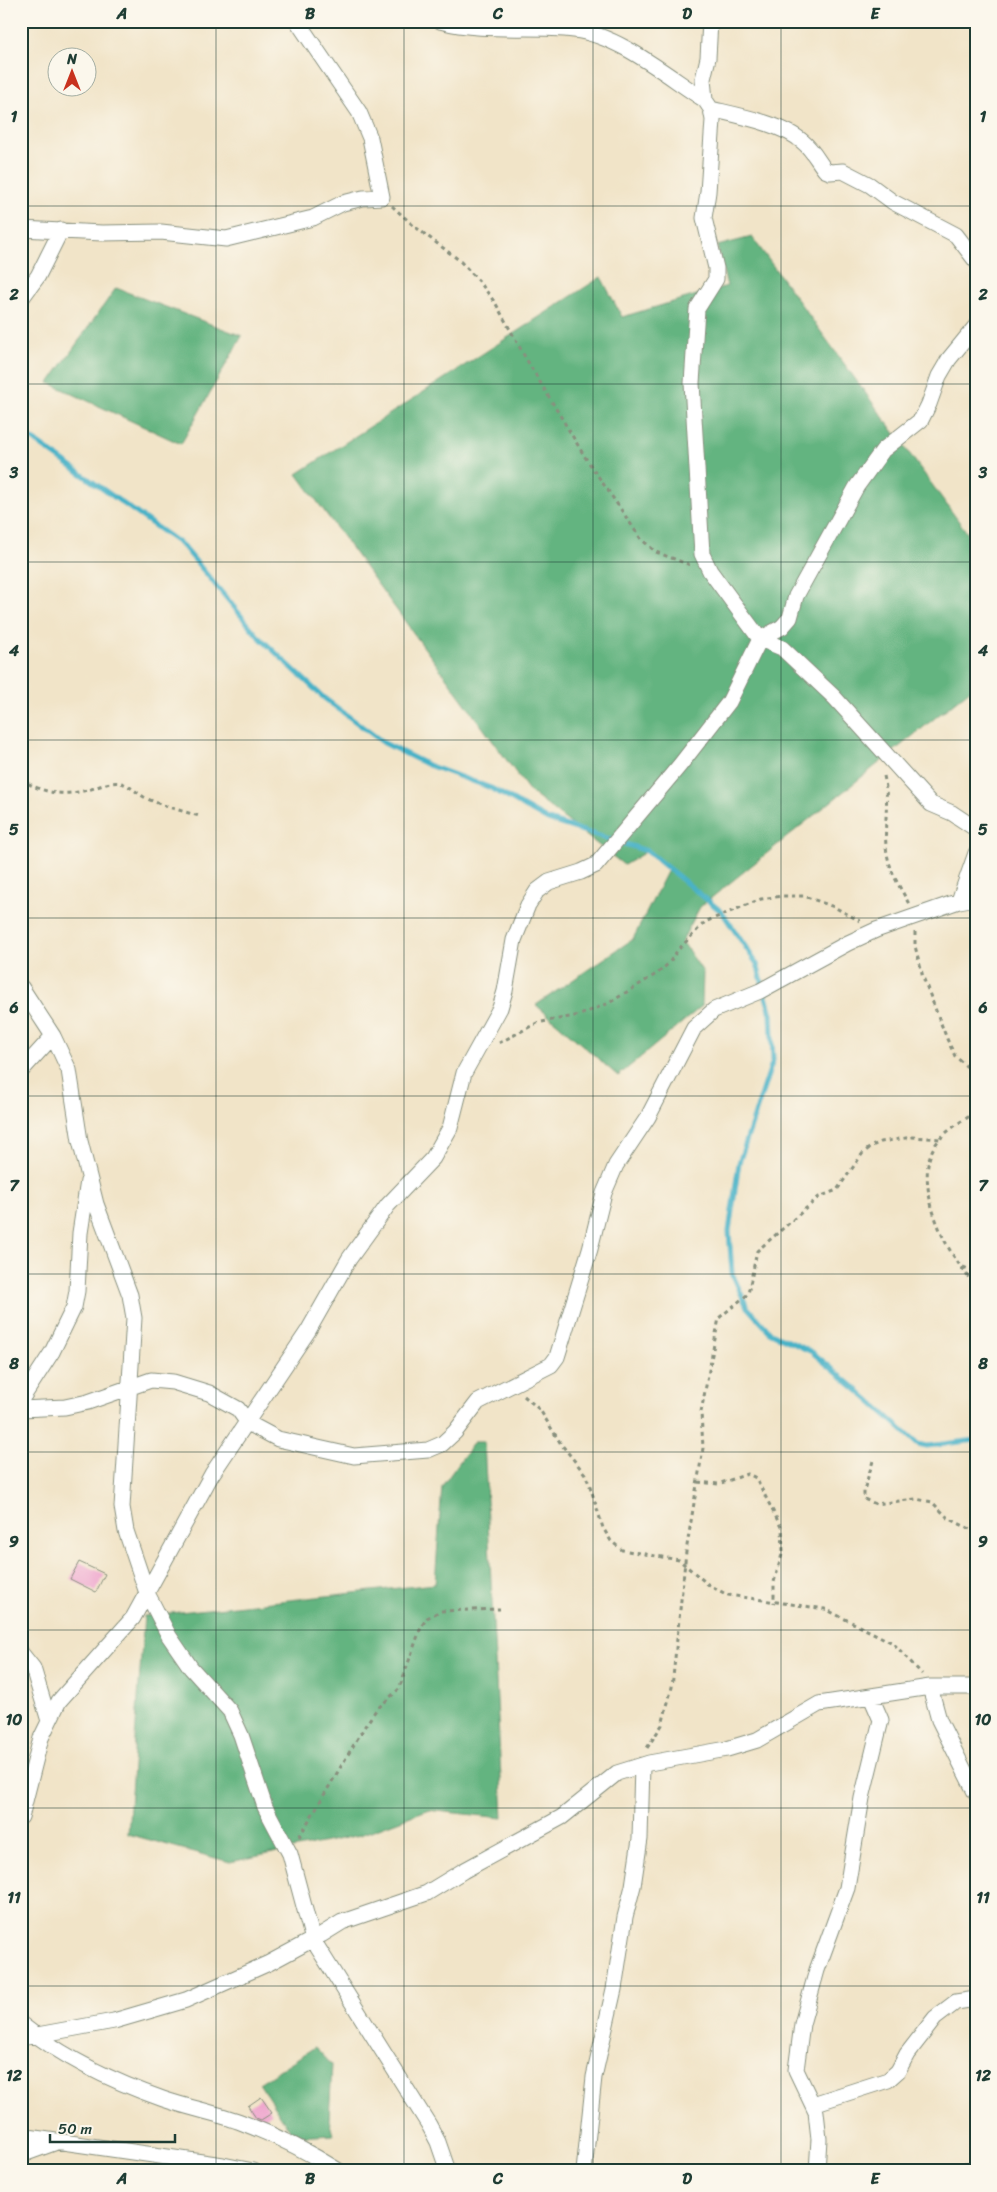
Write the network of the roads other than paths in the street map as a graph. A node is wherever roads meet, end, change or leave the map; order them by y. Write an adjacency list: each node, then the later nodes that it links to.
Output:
1 (297, 21): 6 (street)
2 (440, 21): 4 (street)
3 (710, 21): 4 (street)
4 (708, 105): 7 (street); 10 (street)
5 (21, 229): 6 (street)
6 (61, 230): 8 (street)
7 (976, 261)
8 (21, 299)
9 (976, 326): 10 (street)
10 (760, 639): 11 (street); 22 (street)
11 (976, 829)
12 (976, 853): 14 (street)
13 (976, 898): 14 (street)
14 (960, 901): 22 (street)
15 (21, 987): 16 (street)
16 (53, 1036): 17 (street); 18 (street)
17 (21, 1071)
18 (89, 1176): 19 (street); 20 (street)
19 (130, 1387): 21 (street); 22 (street); 23 (street)
20 (21, 1400)
21 (21, 1409)
22 (248, 1423): 23 (street)
23 (147, 1593): 28 (street); 32 (street)
24 (21, 1653): 28 (street)
25 (930, 1687): 26 (street); 27 (street); 30 (street)
26 (972, 1689)
27 (871, 1697): 29 (street); 36 (street)
28 (50, 1721): 31 (street)
29 (643, 1758): 32 (street); 44 (street)
30 (976, 1794)
31 (21, 1817)
32 (313, 1940): 35 (street); 43 (street)
33 (976, 1999): 36 (street)
34 (21, 2024): 35 (street)
35 (28, 2036): 42 (street)
36 (813, 2104): 45 (street)
37 (21, 2136): 38 (street)
38 (55, 2142): 39 (street); 41 (street)
39 (21, 2155)
40 (976, 2168): 46 (street)
41 (253, 2171)
42 (339, 2171)
43 (448, 2171)
44 (584, 2171)
45 (817, 2171)
46 (962, 2171)

